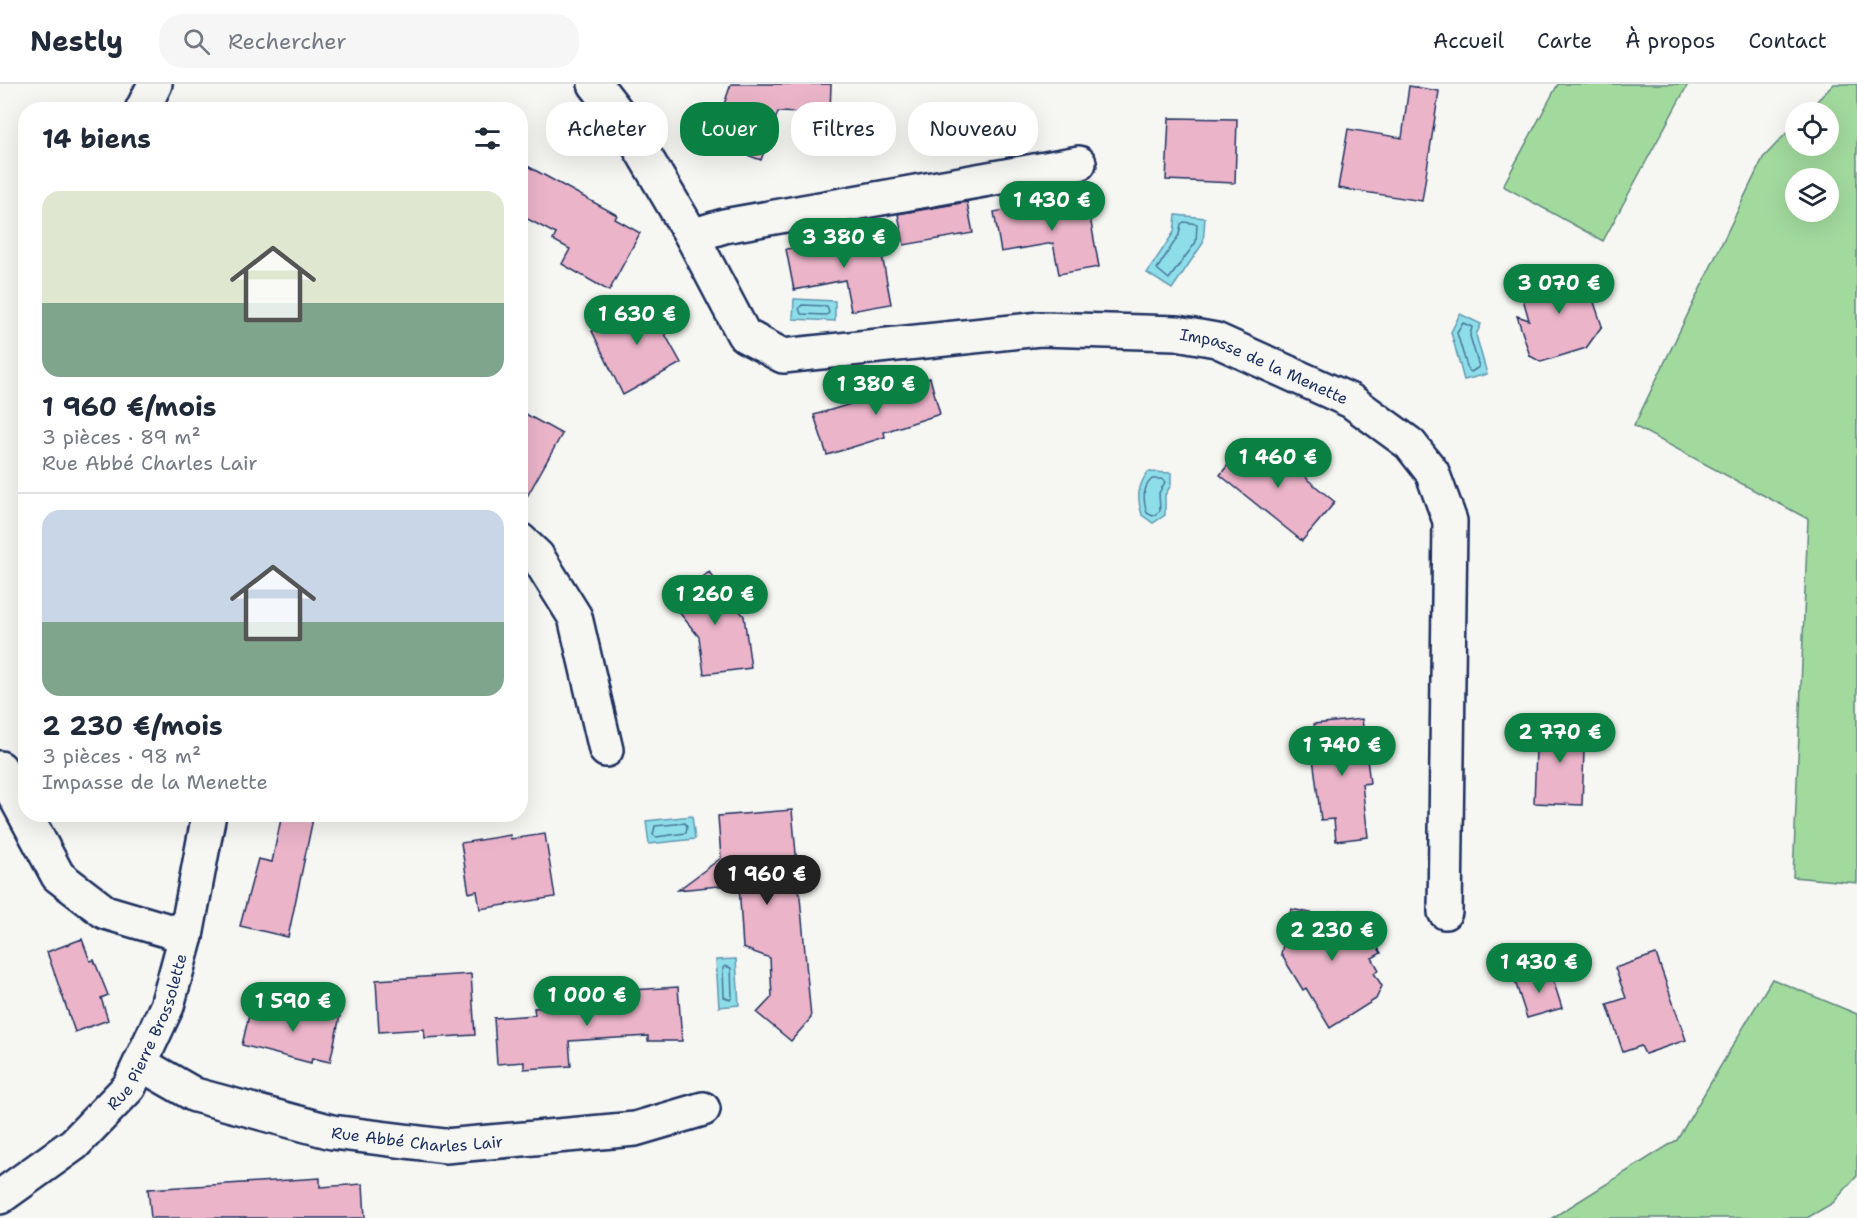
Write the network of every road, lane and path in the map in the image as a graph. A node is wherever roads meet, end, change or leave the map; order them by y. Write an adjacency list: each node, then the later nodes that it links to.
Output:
1 (155, 84): 3 (street)
2 (595, 84): 5 (street, Impasse de la Menette)
3 (146, 102)
4 (1078, 163): 5 (street)
5 (692, 236): 12 (street, Impasse de la Menette)
6 (528, 548): 7 (street)
7 (606, 750)
8 (0, 768): 9 (street)
9 (18, 802)
10 (29, 822): 13 (street)
11 (207, 822): 13 (street, Rue Pierre Brossolette)
12 (1445, 912)
13 (186, 936): 14 (street, Rue Pierre Brossolette)
14 (141, 1064): 15 (street, Rue Abbé Charles Lair); 16 (street, Rue Pierre Brossolette)
15 (703, 1109)
16 (0, 1197)

